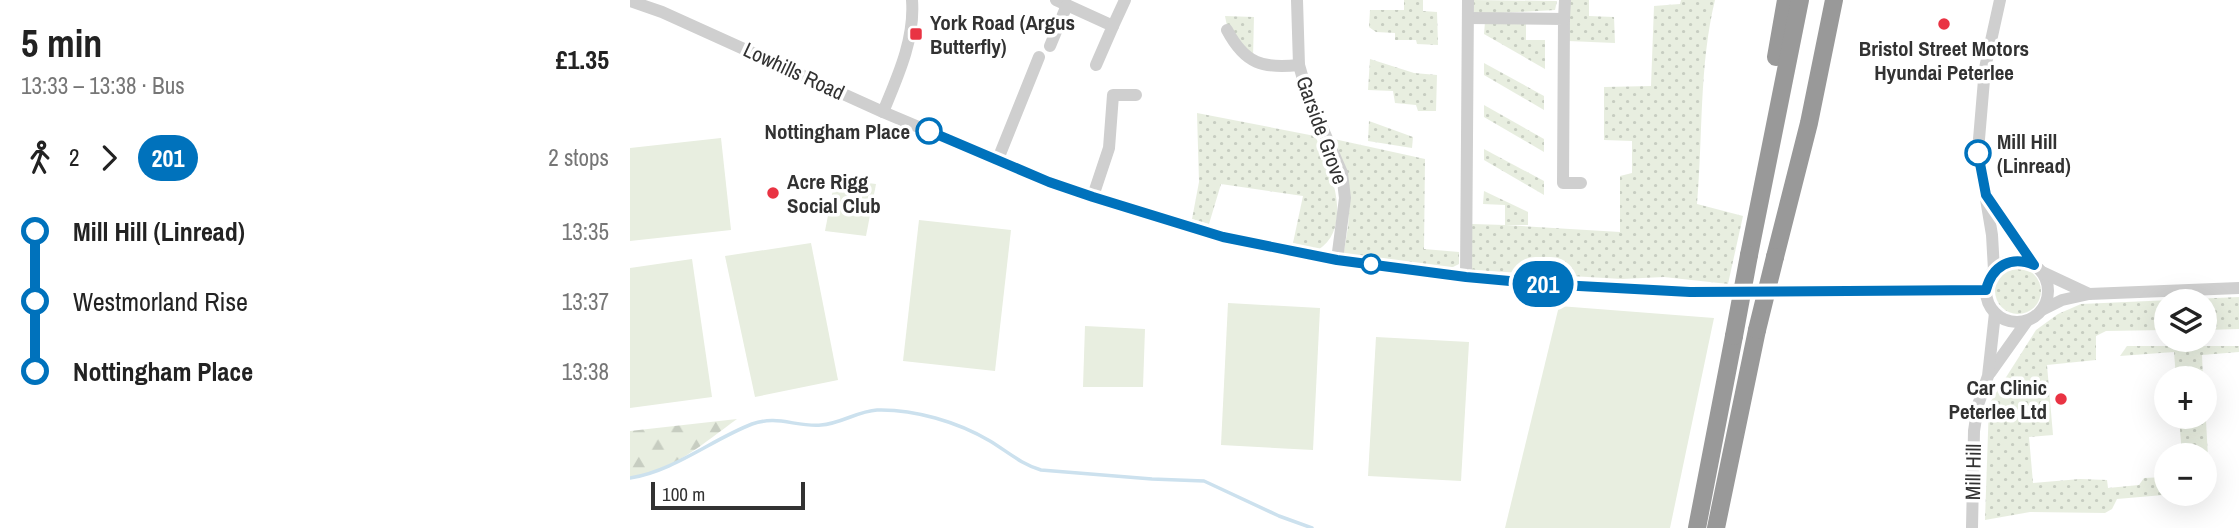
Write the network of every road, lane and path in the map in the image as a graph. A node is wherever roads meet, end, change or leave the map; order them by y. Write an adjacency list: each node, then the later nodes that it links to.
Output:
1 (912, 0): 23 (street)
2 (1125, 0): 15 (street)
3 (1297, 0): 20 (street, Garside Grove)
4 (1468, 0): 13 (street)
5 (1564, 0): 14 (street)
6 (1786, 0): 28 (highway)
7 (1800, 0): 28 (highway)
8 (1833, 0): 21 (highway)
9 (1843, 0): 21 (highway)
10 (2000, 0): 26 (street)
11 (630, 1): 23 (street, Lowhills Road)
12 (1061, 2): 15 (street); 17 (street)
13 (1468, 18): 14 (street); 32 (street)
14 (1564, 19): 25 (street)
15 (1114, 26): 19 (street)
16 (1227, 30): 20 (street)
17 (1050, 46)
18 (1039, 57): 24 (street)
19 (1096, 65)
20 (1299, 65): 29 (street, Garside Grove)
21 (1818, 76): 41 (highway, bridge)
22 (1136, 95): 27 (street)
23 (883, 112): 24 (street, Lowhills Road)
24 (998, 159): 27 (street, Lowhills Road)
25 (1581, 183)
26 (1986, 195): 30 (street); 31 (street)
27 (1093, 197): 29 (street, Lowhills Road)
28 (1761, 200): 40 (highway, bridge)
29 (1337, 260): 32 (street, Lowhills Road)
30 (2038, 269): 31 (street); 35 (street); 36 (street)
31 (1994, 270): 34 (street)
32 (1466, 277): 34 (street, Lowhills Road)
33 (2239, 288): 35 (street)
34 (1986, 290): 37 (street)
35 (2089, 294): 36 (street)
36 (2042, 310): 38 (street)
37 (1996, 313): 38 (street); 39 (street, Mill Hill)
38 (2027, 321): 39 (street, Mill Hill)
39 (1988, 376): 42 (street, Mill Hill)
40 (1697, 528)
41 (1716, 528)
42 (1972, 528)

